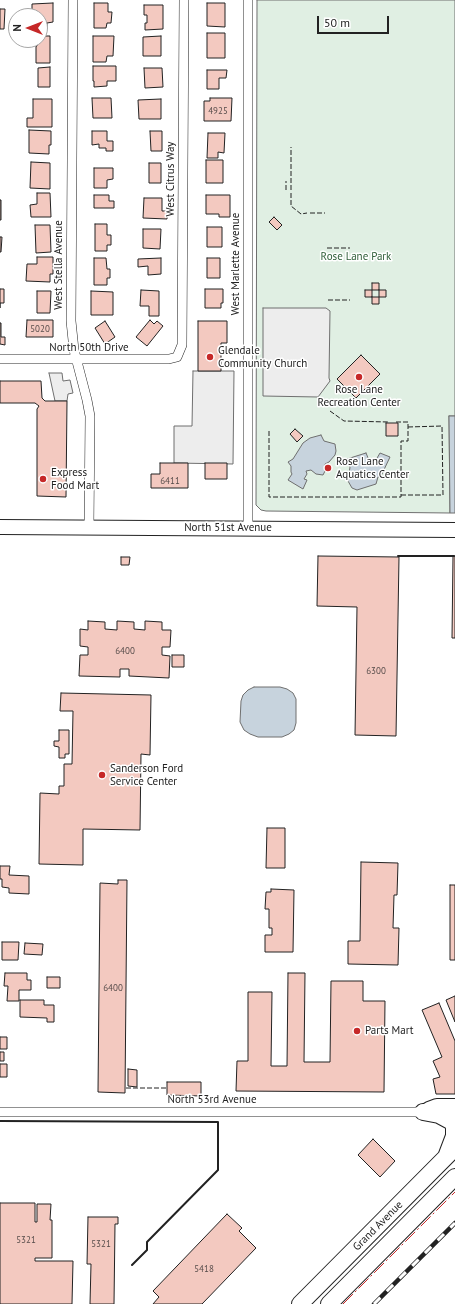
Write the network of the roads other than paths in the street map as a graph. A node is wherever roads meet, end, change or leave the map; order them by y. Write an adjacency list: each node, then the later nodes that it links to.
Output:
1 (73, 0): 6 (street, West Stella Avenue)
2 (184, 0): 4 (street, West Citrus Way)
3 (248, 0): 9 (street, West Marlette Avenue)
4 (177, 357): 6 (street, North 50th Drive)
5 (0, 359): 6 (street, North 50th Drive)
6 (76, 360): 8 (street, West Stella Avenue)
7 (0, 527): 8 (main road, North 51st Avenue)
8 (89, 528): 9 (main road, North 51st Avenue)
9 (248, 528): 10 (main road, North 51st Avenue)
10 (455, 530)
11 (455, 1107): 13 (highway)
12 (0, 1112): 13 (street, North 53rd Avenue)
13 (423, 1112): 14 (highway)
14 (452, 1157): 15 (highway); 16 (highway, Grand Avenue)
15 (453, 1180): 17 (highway, Grand Avenue)
16 (300, 1304)
17 (329, 1304)

